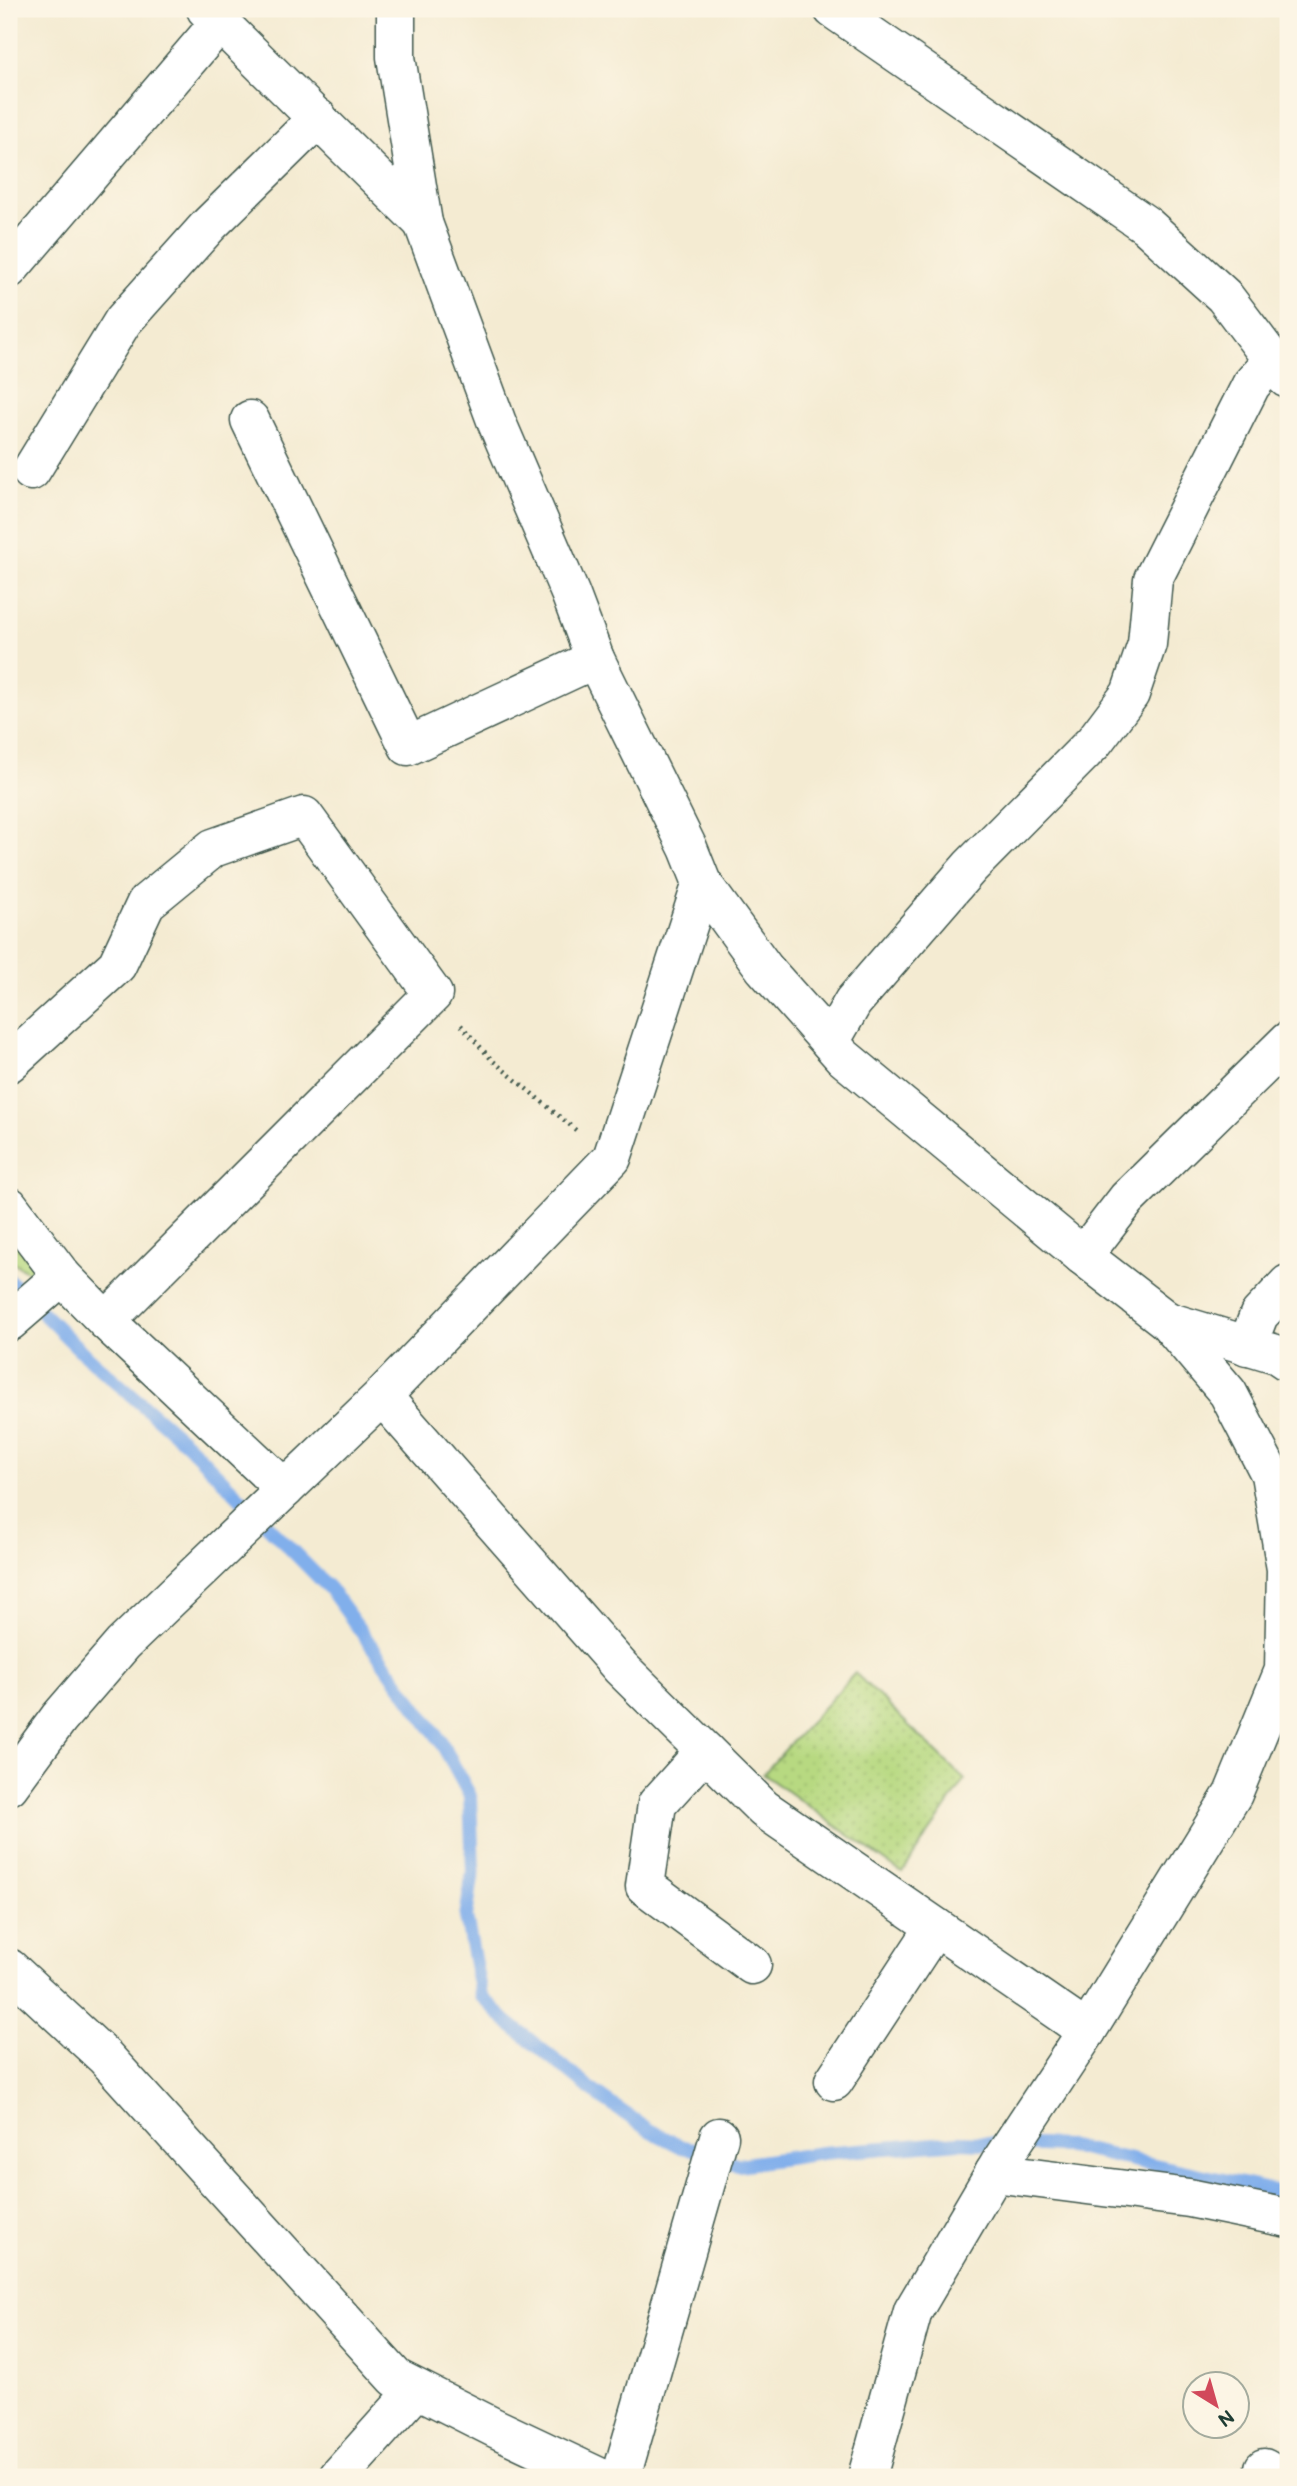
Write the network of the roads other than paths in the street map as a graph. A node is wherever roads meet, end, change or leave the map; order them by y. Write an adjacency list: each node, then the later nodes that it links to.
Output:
1 (396, 9): 5 (street)
2 (833, 9): 7 (street)
3 (214, 15): 4 (street); 6 (street)
4 (318, 118): 5 (street); 9 (street)
5 (423, 223): 10 (street)
6 (9, 269)
7 (1280, 370): 13 (street)
8 (250, 420): 10 (street)
9 (31, 471)
10 (595, 659): 11 (street)
11 (702, 883): 13 (street); 24 (street)
12 (1288, 1041): 16 (street)
13 (830, 1042): 16 (street)
14 (9, 1063): 19 (street)
15 (9, 1206): 17 (street)
16 (1083, 1256): 20 (street)
17 (62, 1276): 19 (street); 21 (street)
18 (1288, 1284): 22 (street)
19 (106, 1321): 25 (street)
20 (1167, 1321): 22 (street); 26 (street)
21 (9, 1322)
22 (1247, 1346): 23 (street)
23 (1288, 1362)
24 (382, 1396): 25 (street); 27 (street)
25 (285, 1489): 28 (street)
26 (1286, 1636): 32 (street)
27 (705, 1751): 29 (street); 30 (street)
28 (9, 1786)
29 (935, 1927): 32 (street); 33 (street)
30 (752, 1965)
31 (9, 1968): 37 (street)
32 (1087, 2031): 35 (street)
33 (834, 2081)
34 (719, 2137): 40 (street)
35 (999, 2165): 36 (street); 41 (street)
36 (1288, 2218)
37 (417, 2389): 38 (street); 39 (street)
38 (338, 2477)
39 (599, 2477)
40 (621, 2477)
41 (867, 2477)

